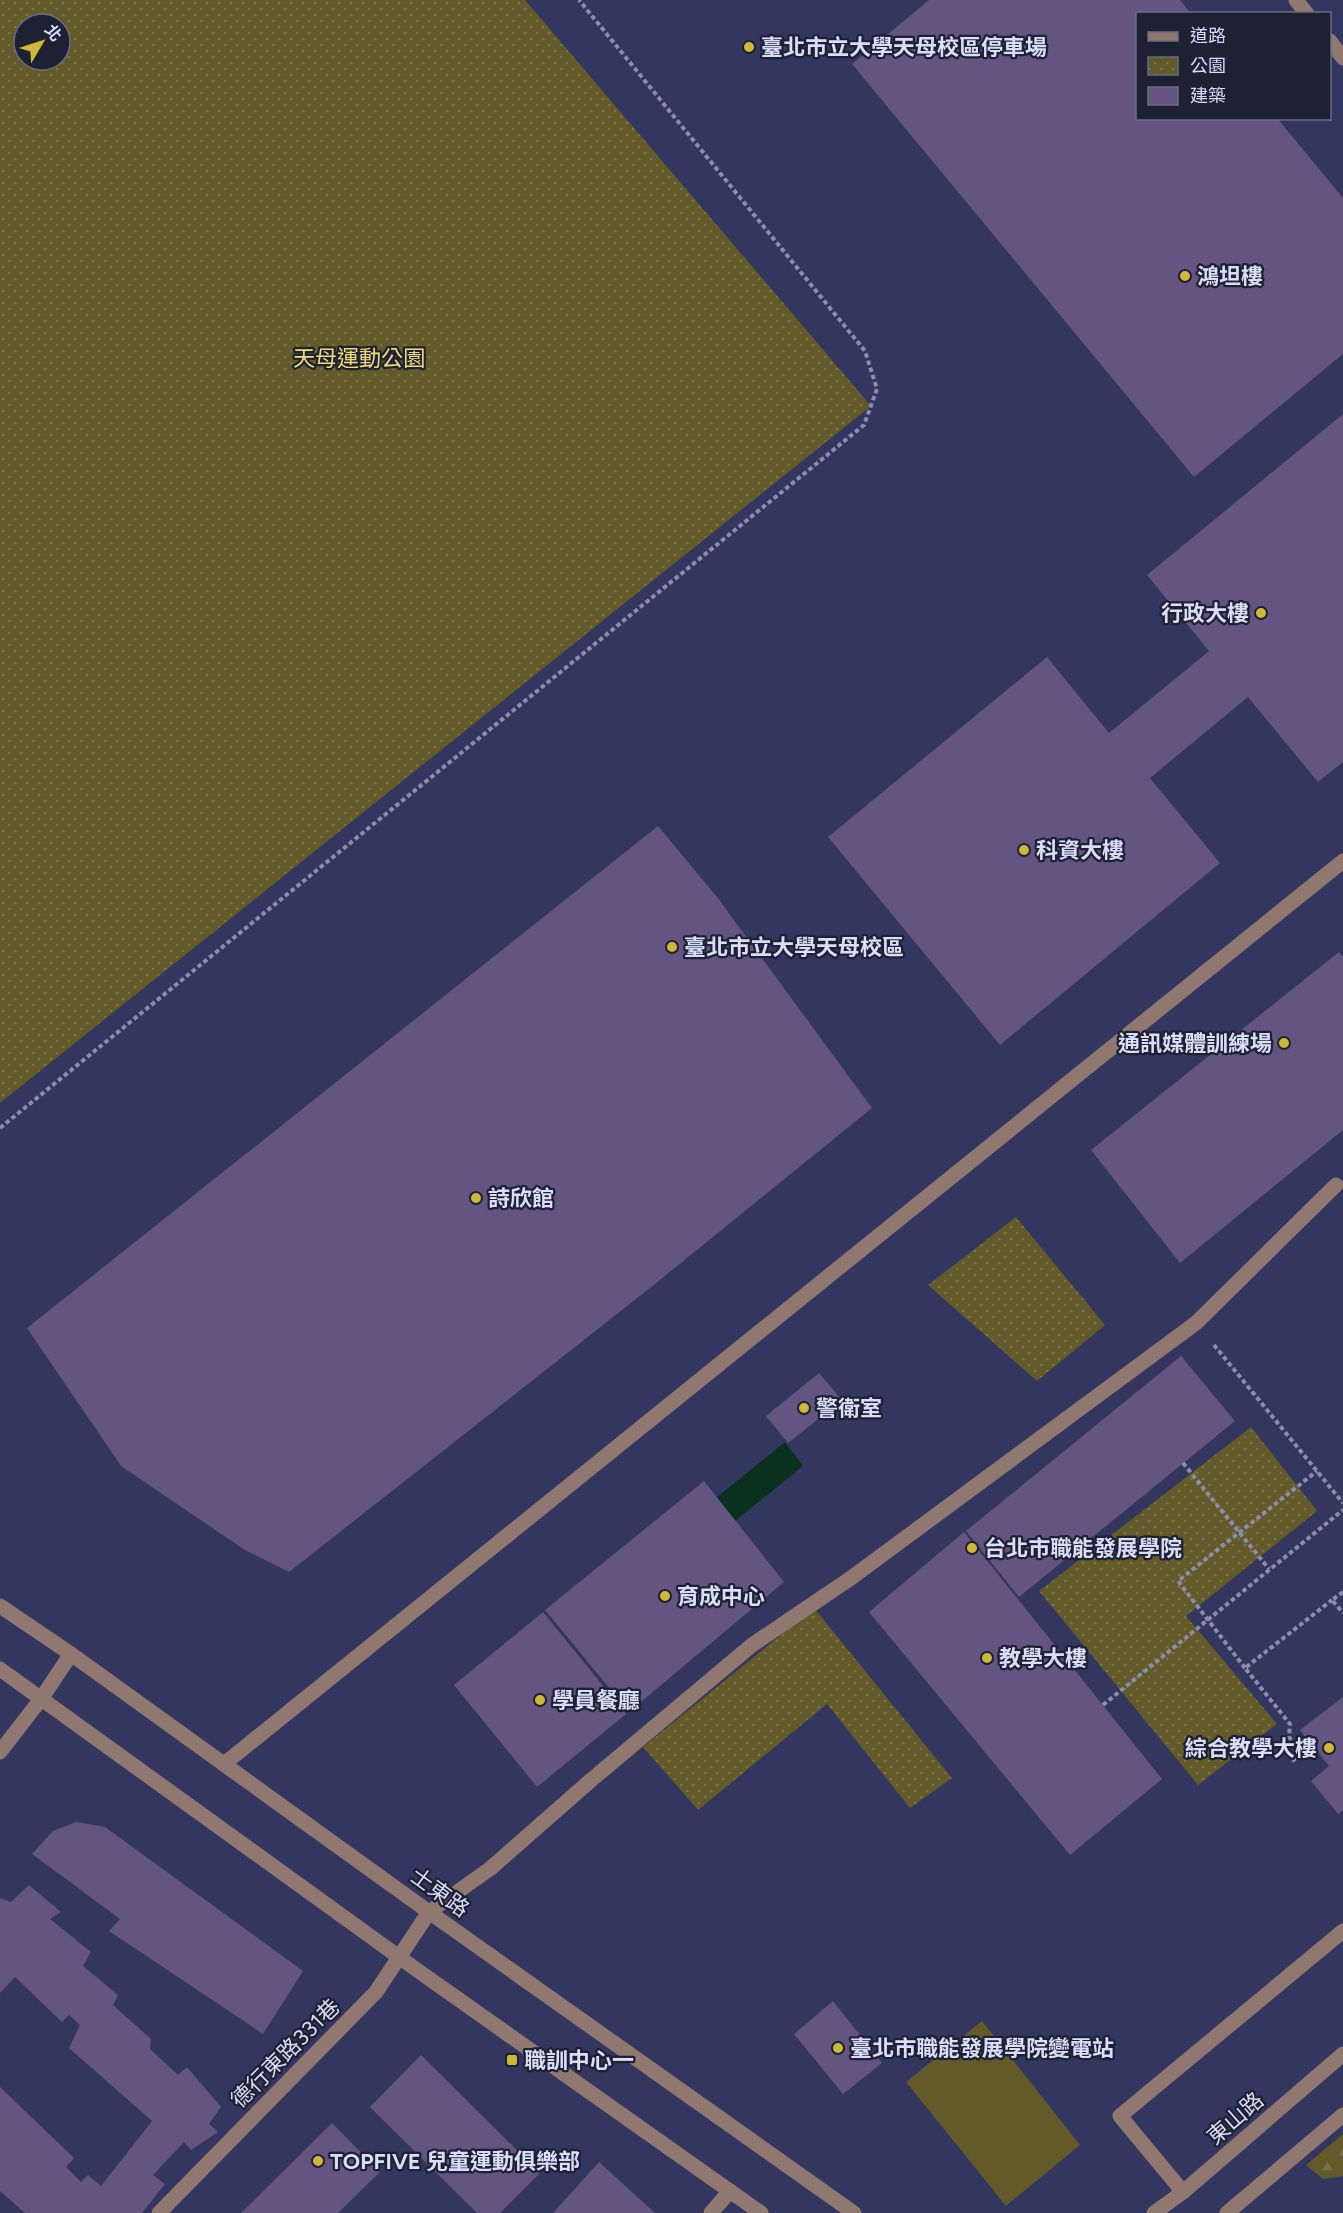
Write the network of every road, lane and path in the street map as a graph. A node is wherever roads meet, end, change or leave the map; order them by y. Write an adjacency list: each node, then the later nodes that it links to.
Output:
1 (579, 0): 7 (path)
2 (1296, 0): 3 (street)
3 (1305, 12)
4 (1331, 43): 5 (street)
5 (1343, 58)
6 (1343, 861): 28 (street)
7 (0, 1128)
8 (1336, 1185): 9 (street)
9 (1196, 1323): 11 (path); 29 (street)
10 (1183, 1462): 14 (path)
11 (1317, 1471): 12 (path); 14 (path)
12 (1343, 1503)
13 (1343, 1510): 15 (path)
14 (1240, 1533): 15 (path); 20 (path)
15 (1269, 1569): 20 (path)
16 (1343, 1592): 17 (path)
17 (1332, 1600): 19 (path); 22 (path)
18 (0, 1606): 21 (street, 士東路)
19 (1343, 1613)
20 (1208, 1618): 22 (path); 25 (path)
21 (71, 1654): 24 (street); 28 (street, 士東路)
22 (1245, 1668): 27 (path)
23 (0, 1669): 24 (street)
24 (41, 1699): 26 (street); 31 (street)
25 (1103, 1705)
26 (0, 1752)
27 (1293, 1761)
28 (224, 1764): 29 (street, 士東路)
29 (429, 1912): 31 (street, 德行東路331巷); 39 (street, 士東路)
30 (1343, 1931): 35 (street)
31 (399, 1958): 34 (street); 36 (street, 德行東路331巷)
32 (1343, 2054): 35 (street, 東山路)
33 (1343, 2115): 41 (street)
34 (730, 2191): 37 (street); 38 (street)
35 (1183, 2192): 40 (street, 東山路)
36 (159, 2213)
37 (711, 2213)
38 (761, 2213)
39 (854, 2213)
40 (1154, 2213)
41 (1227, 2213)

